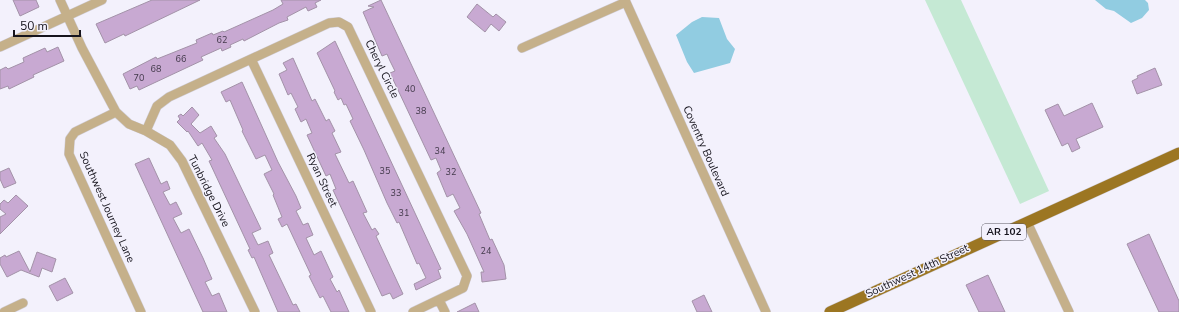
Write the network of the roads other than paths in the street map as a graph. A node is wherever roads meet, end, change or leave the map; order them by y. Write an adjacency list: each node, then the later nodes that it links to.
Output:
1 (60, 0): 4 (street, Tunbridge Drive)
2 (102, 0): 4 (street)
3 (625, 1): 6 (street); 20 (street, Coventry Boulevard)
4 (67, 16): 5 (street); 8 (street, Tunbridge Drive)
5 (0, 47)
6 (522, 48)
7 (251, 59): 9 (street, Cheryl Circle); 12 (street, Cheryl Circle); 17 (street, Ryan Street)
8 (116, 112): 9 (street, Tunbridge Drive); 15 (street, Southwest Journey Lane)
9 (146, 131): 16 (street, Tunbridge Drive)
10 (1179, 153): 11 (main road, Southwest 14th Street / AR 102)
11 (1027, 222): 21 (main road, Southwest 14th Street / AR 102); 22 (street)
12 (439, 300): 18 (street, Cheryl Circle); 19 (street)
13 (23, 303): 14 (street)
14 (4, 312)
15 (141, 312)
16 (255, 312)
17 (371, 312)
18 (413, 312)
19 (445, 312)
20 (766, 312)
21 (830, 312)
22 (1069, 312)

